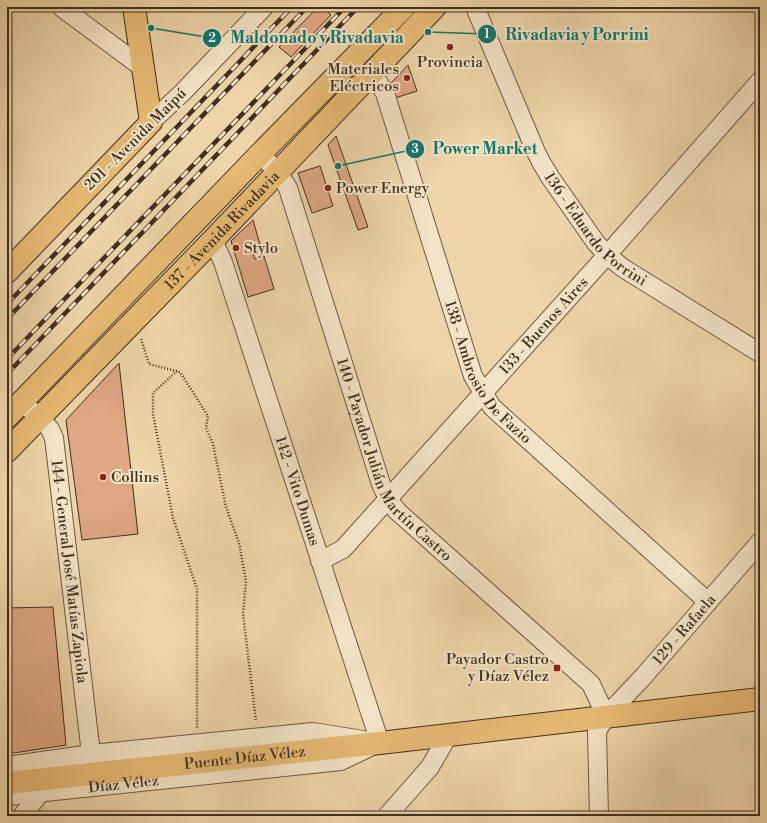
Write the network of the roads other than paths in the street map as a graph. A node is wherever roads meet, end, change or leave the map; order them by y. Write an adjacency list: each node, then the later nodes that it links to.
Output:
1 (61, 7): 7 (street)
2 (134, 7): 7 (main road)
3 (264, 7): 10 (street, 201 - Avenida Maipú)
4 (404, 7): 11 (main road, 137 - Avenida Rivadavia)
5 (434, 7): 8 (main road, 137 - Avenida Rivadavia)
6 (475, 7): 14 (street, 136 - Eduardo Porrini)
7 (143, 68): 10 (main road)
8 (372, 74): 12 (main road, 137 - Avenida Rivadavia); 17 (street, 138 - Ambrosio De Fazio)
9 (760, 81): 14 (street, 133 - Buenos Aires)
10 (151, 122): 15 (main road, 201 - Avenida Maipú)
11 (260, 154): 12 (street, 140 - Payador Julián Martín Castro); 18 (main road, 137 - Avenida Rivadavia)
12 (278, 172): 13 (main road, 137 - Avenida Rivadavia); 22 (street, 140 - Payador Julián Martín Castro)
13 (213, 240): 20 (main road, 137 - Avenida Rivadavia); 24 (street, 142 - Vito Dumas)
14 (607, 255): 16 (street, 136 - Eduardo Porrini); 17 (street, 133 - Buenos Aires)
15 (7, 272)
16 (760, 353)
17 (483, 394): 22 (street, 133 - Buenos Aires); 25 (street, 138 - Ambrosio De Fazio)
18 (22, 402): 19 (main road, 137 - Avenida Rivadavia); 20 (street, 144 - General José Matías Zapiola)
19 (7, 417)
20 (40, 418): 21 (main road, 137 - Avenida Rivadavia); 30 (street, 144 - General José Matías Zapiola)
21 (7, 451)
22 (388, 499): 24 (street, 133 - Buenos Aires); 27 (street, 140 - Payador Julián Martín Castro)
23 (760, 542): 25 (street, 129 - Rafaela)
24 (320, 561): 29 (street, 142 - Vito Dumas)
25 (708, 602): 27 (street, 129 - Rafaela)
26 (760, 699): 27 (main road, Puente Díaz Vélez)
27 (606, 716): 28 (main road, Puente Díaz Vélez); 37 (street, 129 - Rafaela)
28 (448, 734): 29 (main road, Puente Díaz Vélez); 36 (street)
29 (380, 743): 30 (street); 32 (main road, Puente Díaz Vélez); 33 (street, Díaz Vélez)
30 (91, 754): 31 (street)
31 (7, 766)
32 (7, 783)
33 (41, 792): 34 (street, Díaz Vélez); 35 (street)
34 (7, 796)
35 (22, 816)
36 (387, 816)
37 (599, 816)

